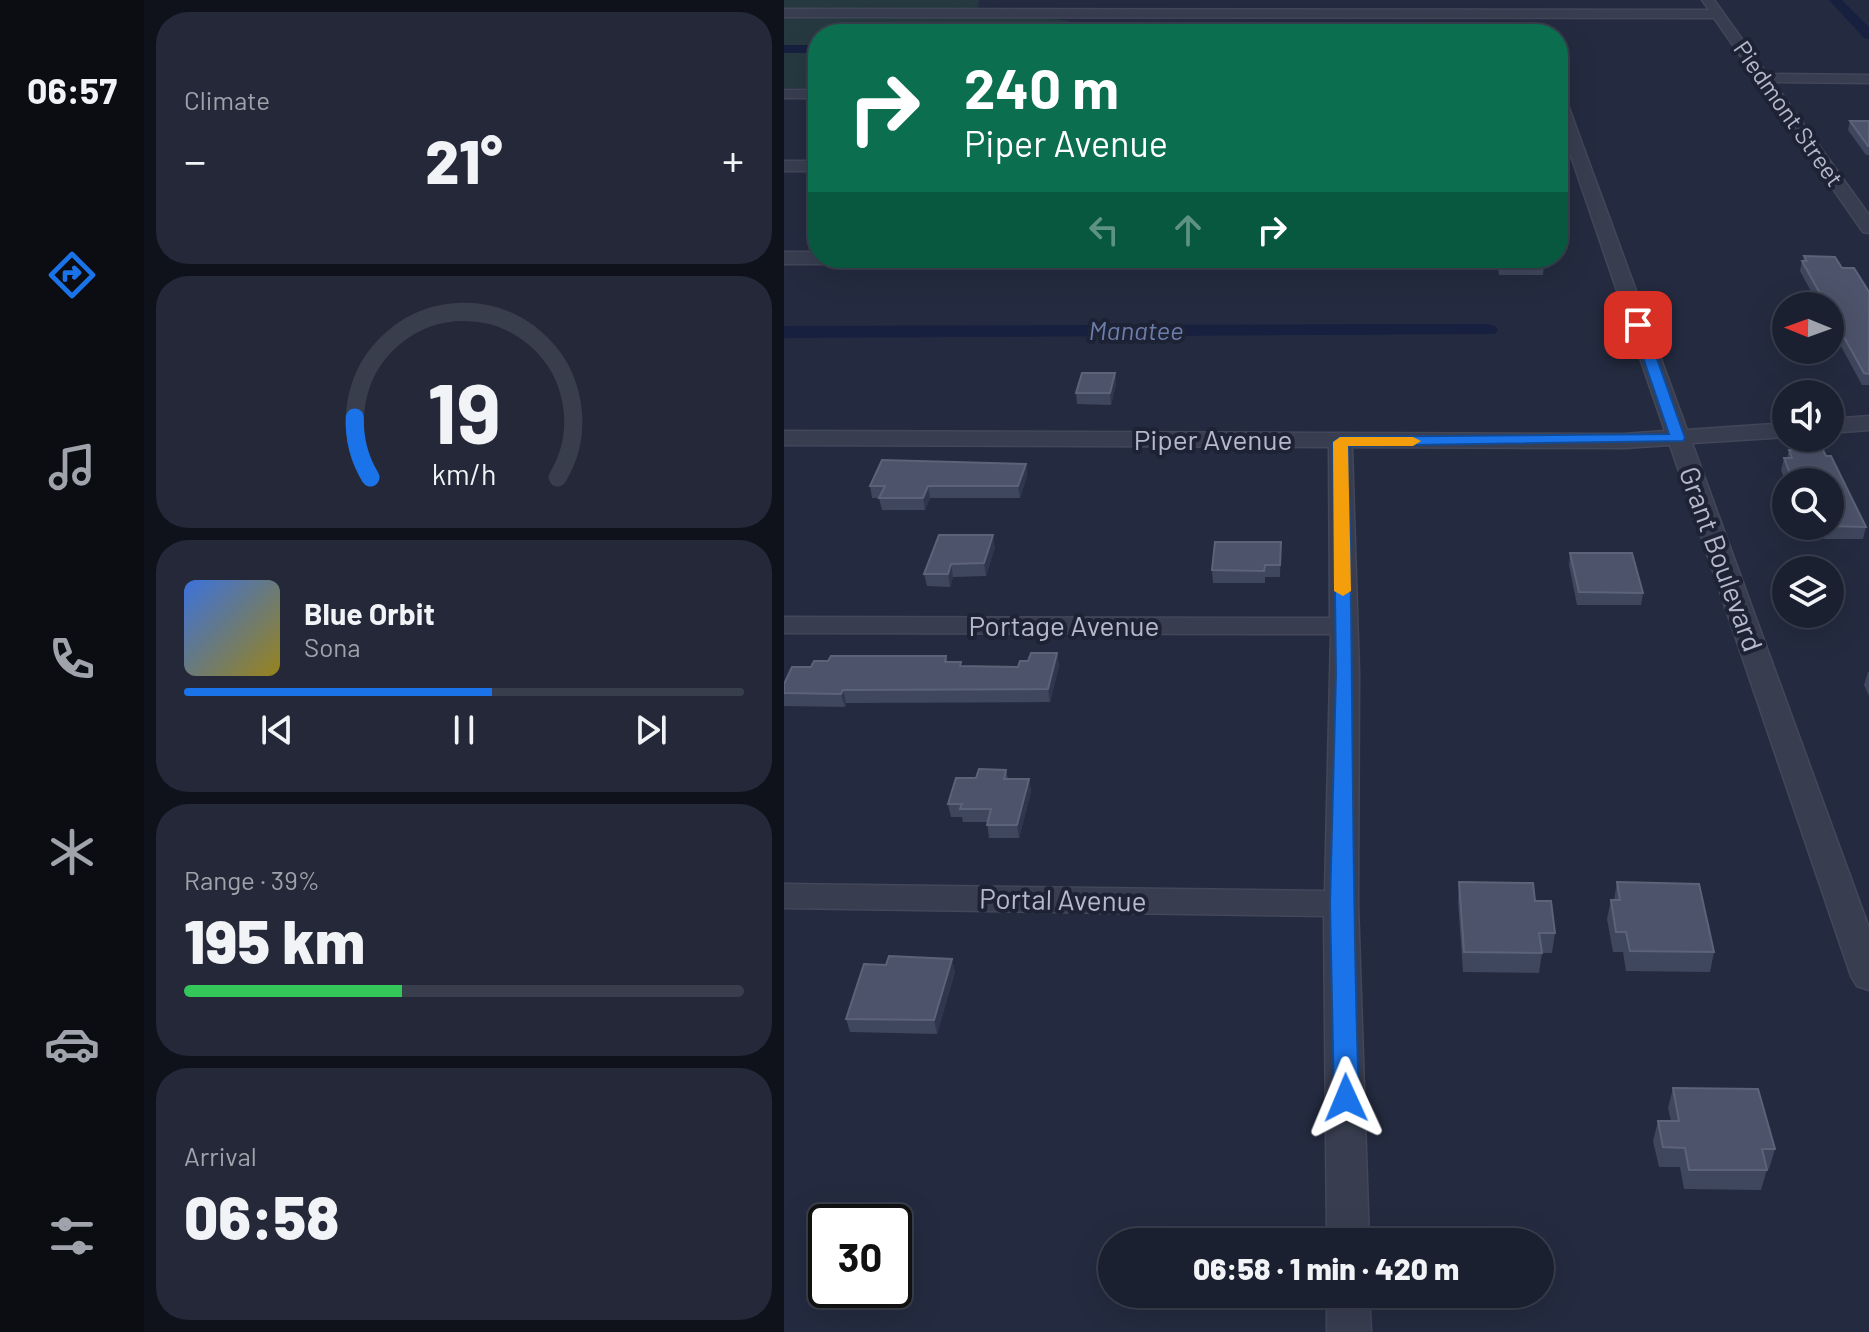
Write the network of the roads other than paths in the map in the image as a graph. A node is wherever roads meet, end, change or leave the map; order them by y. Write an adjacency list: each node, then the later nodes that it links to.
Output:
1 (824, 0): 8 (street)
2 (995, 0): 9 (street)
3 (1523, 0): 11 (street)
4 (1708, 0): 10 (street, Piedmont Street)
5 (1166, 7): 6 (street); 9 (street)
6 (1340, 7): 11 (street)
7 (784, 13): 8 (street)
8 (811, 13): 9 (street)
9 (988, 13)
10 (1718, 14): 11 (street); 12 (street, Piedmont Street)
11 (1531, 19)
12 (1765, 78): 13 (street); 19 (street, Piedmont Street)
13 (1869, 79)
14 (784, 94): 15 (street)
15 (808, 94)
16 (1568, 136): 26 (street, Grant Boulevard)
17 (784, 166): 18 (street)
18 (808, 166)
19 (1869, 228)
20 (784, 258): 21 (street)
21 (808, 258)
22 (1869, 423): 23 (street)
23 (1844, 425)
24 (1772, 431): 26 (street, Piper Avenue)
25 (784, 438): 27 (street, Piper Avenue)
26 (1678, 438): 27 (street, Piper Avenue); 32 (street, Grant Boulevard)
27 (1340, 442): 29 (street)
28 (784, 625): 29 (street, Portage Avenue)
29 (1343, 626): 31 (street)
30 (784, 896): 31 (street, Portal Avenue)
31 (1341, 904): 33 (street)
32 (1869, 976)
33 (1348, 1228)
34 (1348, 1308): 35 (street)
35 (1349, 1332)

